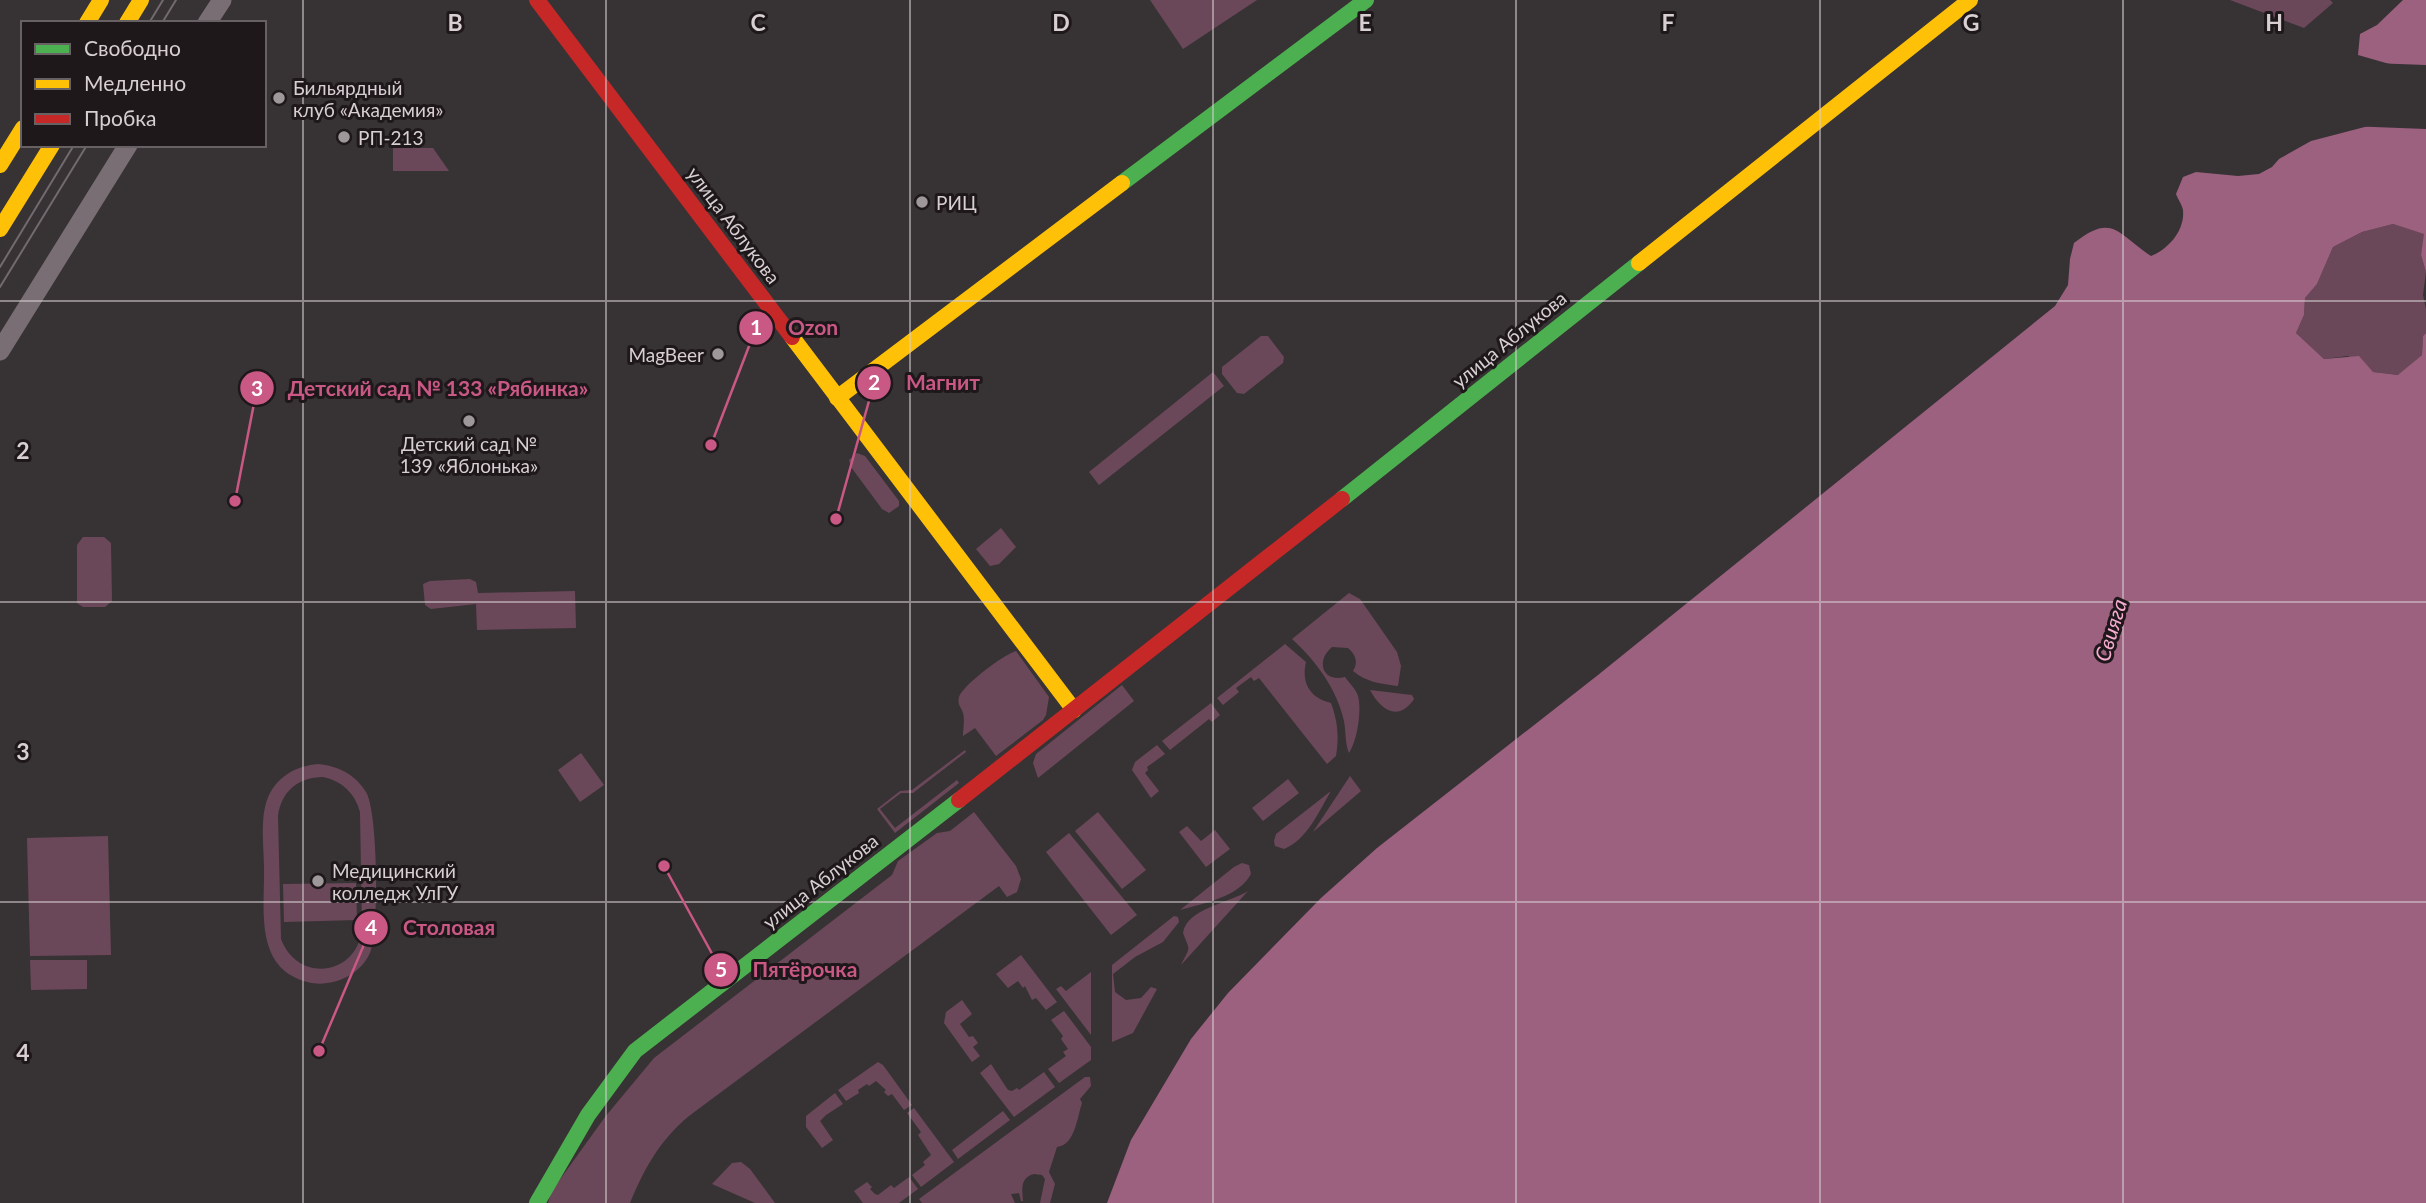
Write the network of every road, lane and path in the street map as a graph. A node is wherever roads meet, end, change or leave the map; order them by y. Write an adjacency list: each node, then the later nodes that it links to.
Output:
1 (101, 0): 7 (street)
2 (141, 0): 8 (street)
3 (222, 0): 9 (street)
4 (537, 0): 16 (street, улица Аблукова)
5 (1366, 0): 16 (street)
6 (1970, 0): 17 (street, улица Аблукова)
7 (88, 21)
8 (128, 21)
9 (208, 21)
10 (21, 131): 13 (street)
11 (51, 147): 14 (street)
12 (127, 147): 15 (street)
13 (0, 164)
14 (0, 229)
15 (0, 351)
16 (837, 398): 17 (street, улица Аблукова)
17 (1074, 710): 18 (street, улица Аблукова)
18 (537, 1203)

